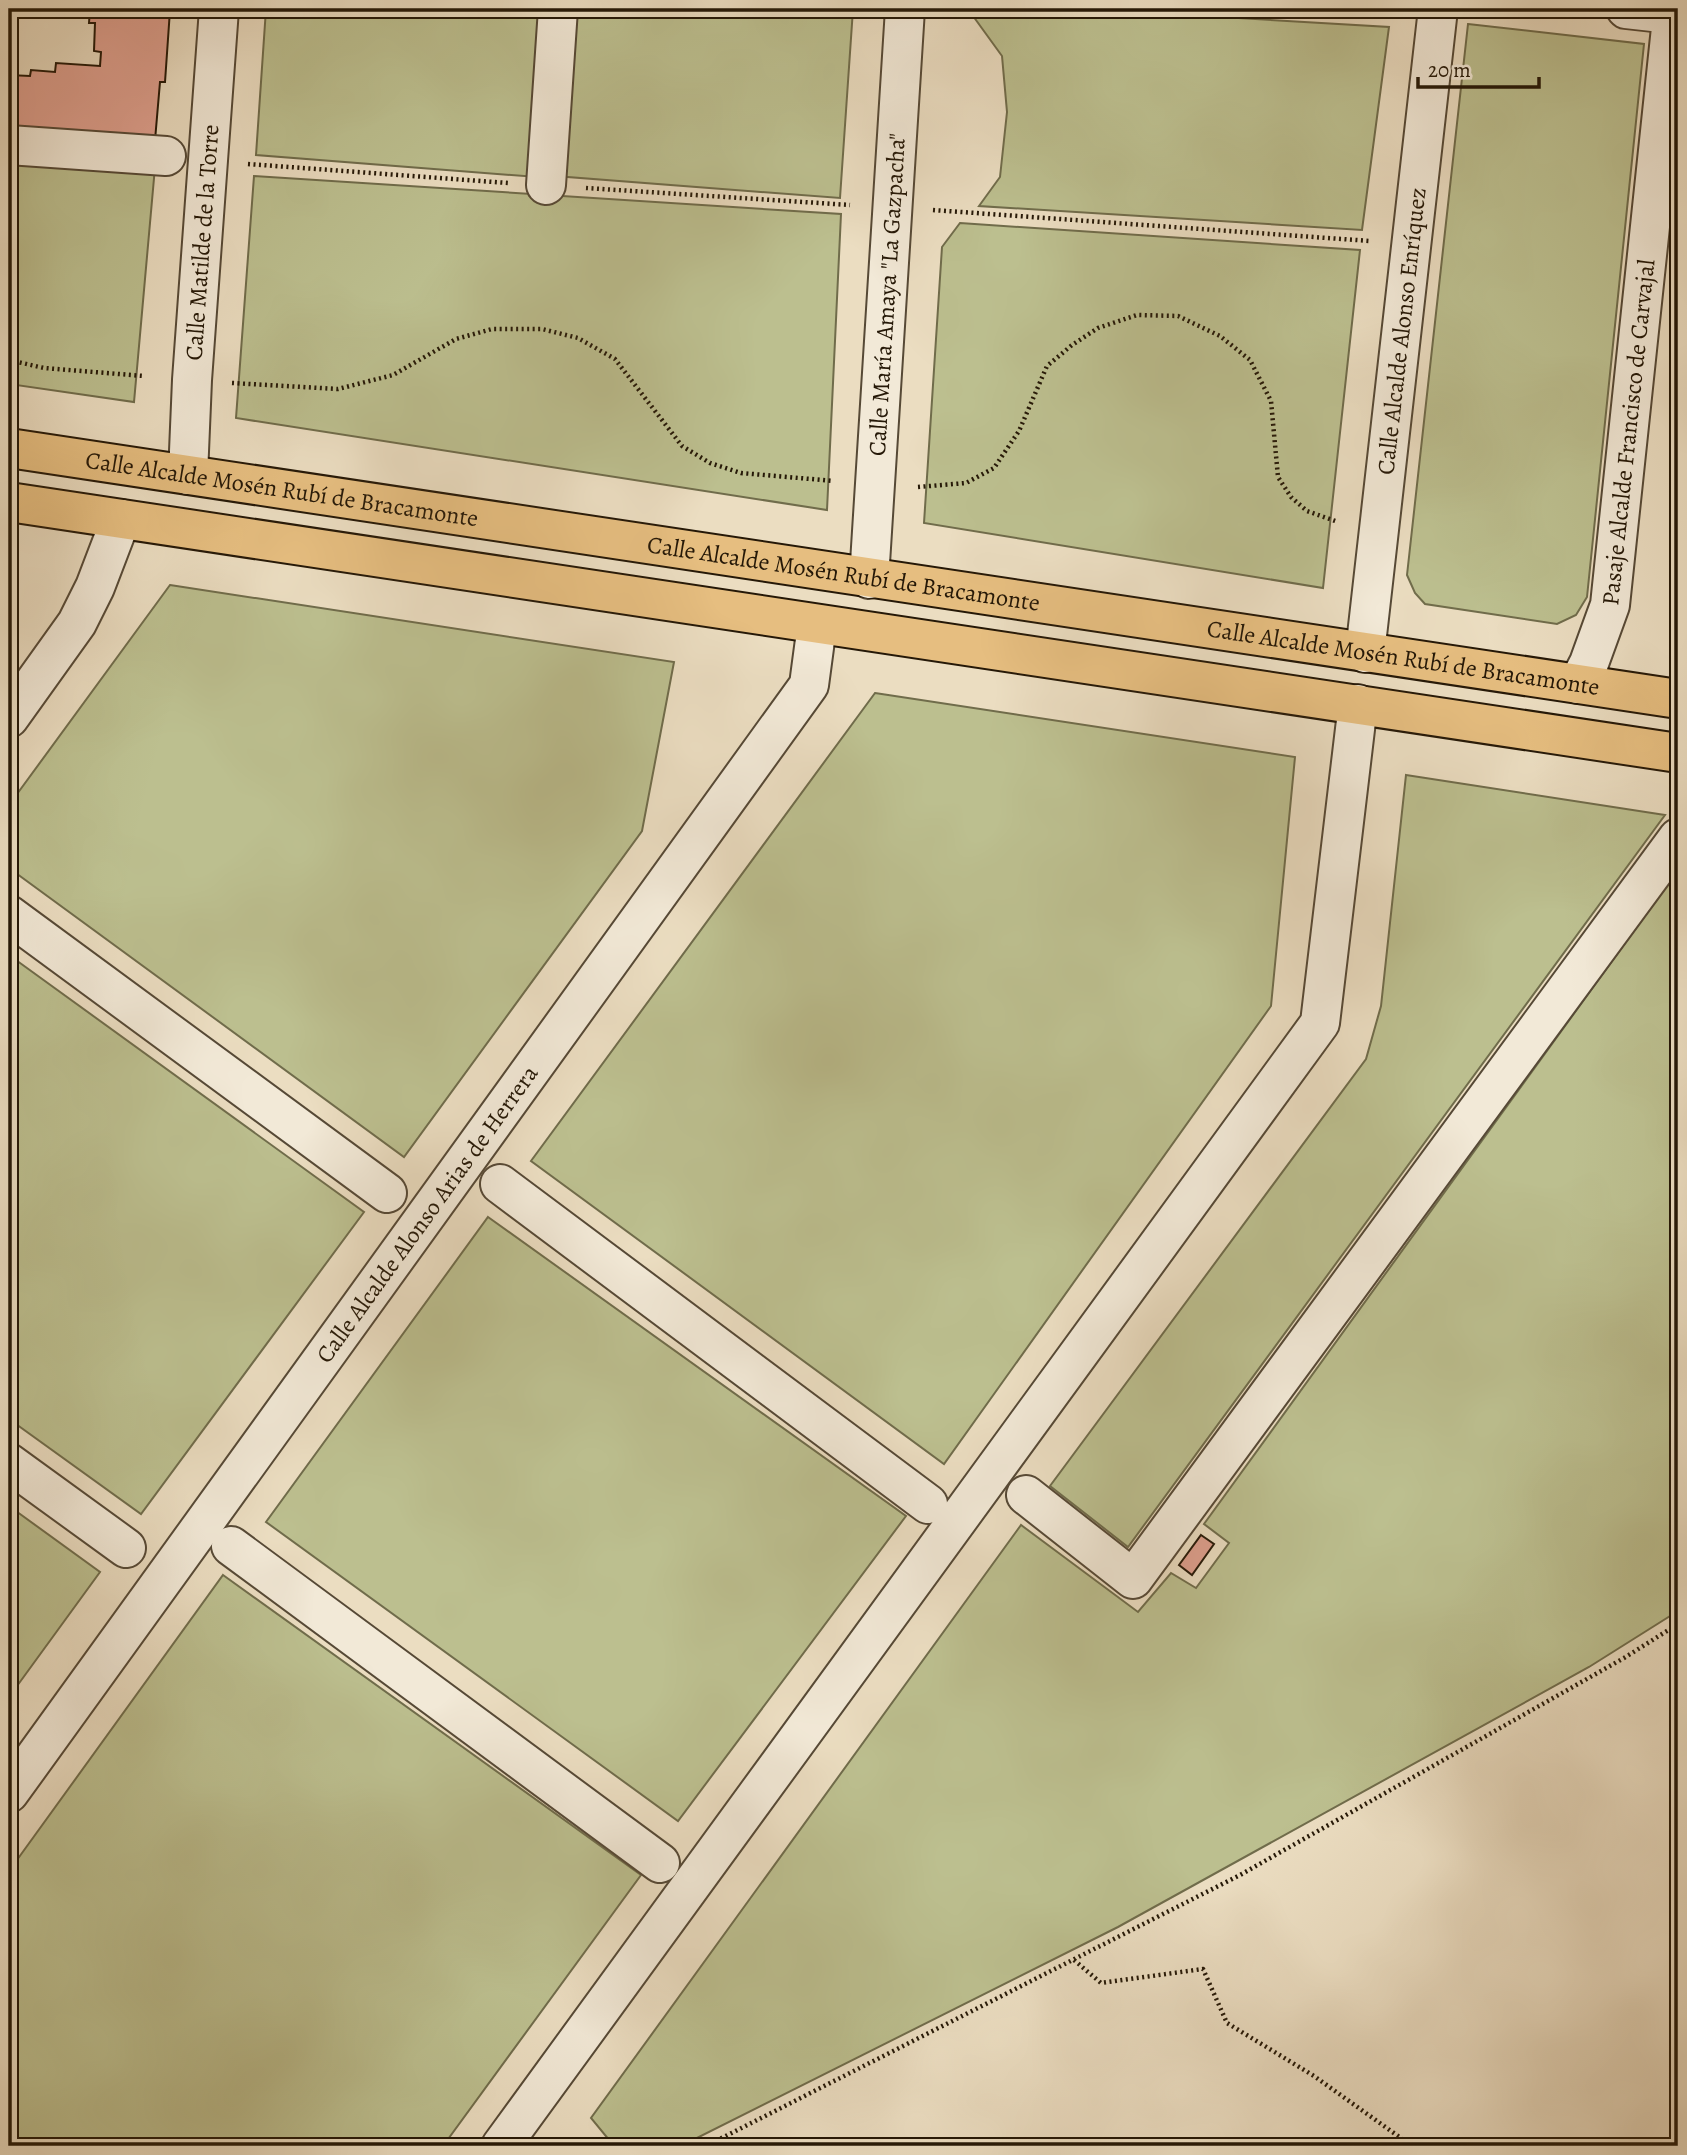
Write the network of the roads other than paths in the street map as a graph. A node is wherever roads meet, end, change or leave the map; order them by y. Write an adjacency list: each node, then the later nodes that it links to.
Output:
1 (219, 9): 10 (street, Calle Matilde de la Torre)
2 (558, 9): 8 (street)
3 (905, 9): 13 (street, Calle María Amaya "La Gazpacha")
4 (1438, 9): 15 (street, Calle Alcalde Alonso Enríquez)
5 (1651, 10): 16 (street, Pasaje Alcalde Francisco de Carvajal)
6 (9, 145): 7 (street)
7 (166, 156)
8 (546, 185)
9 (9, 447): 10 (main road, Calle Alcalde Mosén Rubí de Bracamonte)
10 (188, 475): 13 (main road, Calle Alcalde Mosén Rubí de Bracamonte)
11 (9, 502): 12 (main road, Calle Alcalde Mosén Rubí de Bracamonte)
12 (121, 519): 14 (main road, Calle Alcalde Mosén Rubí de Bracamonte); 19 (street)
13 (869, 579): 15 (main road, Calle Alcalde Mosén Rubí de Bracamonte)
14 (817, 625): 18 (main road, Calle Alcalde Mosén Rubí de Bracamonte); 30 (street, Calle Alcalde Alonso Arias de Herrera)
15 (1365, 653): 16 (main road, Calle Alcalde Mosén Rubí de Bracamonte)
16 (1578, 684): 17 (main road, Calle Alcalde Mosén Rubí de Bracamonte)
17 (1678, 699)
18 (1358, 704): 20 (main road, Calle Alcalde Mosén Rubí de Bracamonte); 32 (street)
19 (9, 718)
20 (1678, 753)
21 (1678, 838): 26 (street)
22 (9, 915): 24 (street)
23 (500, 1184): 27 (street)
24 (387, 1194)
25 (9, 1463): 29 (street)
26 (1026, 1495)
27 (928, 1504)
28 (231, 1546): 31 (street)
29 (127, 1548)
30 (9, 1793)
31 (660, 1863)
32 (501, 2146)

